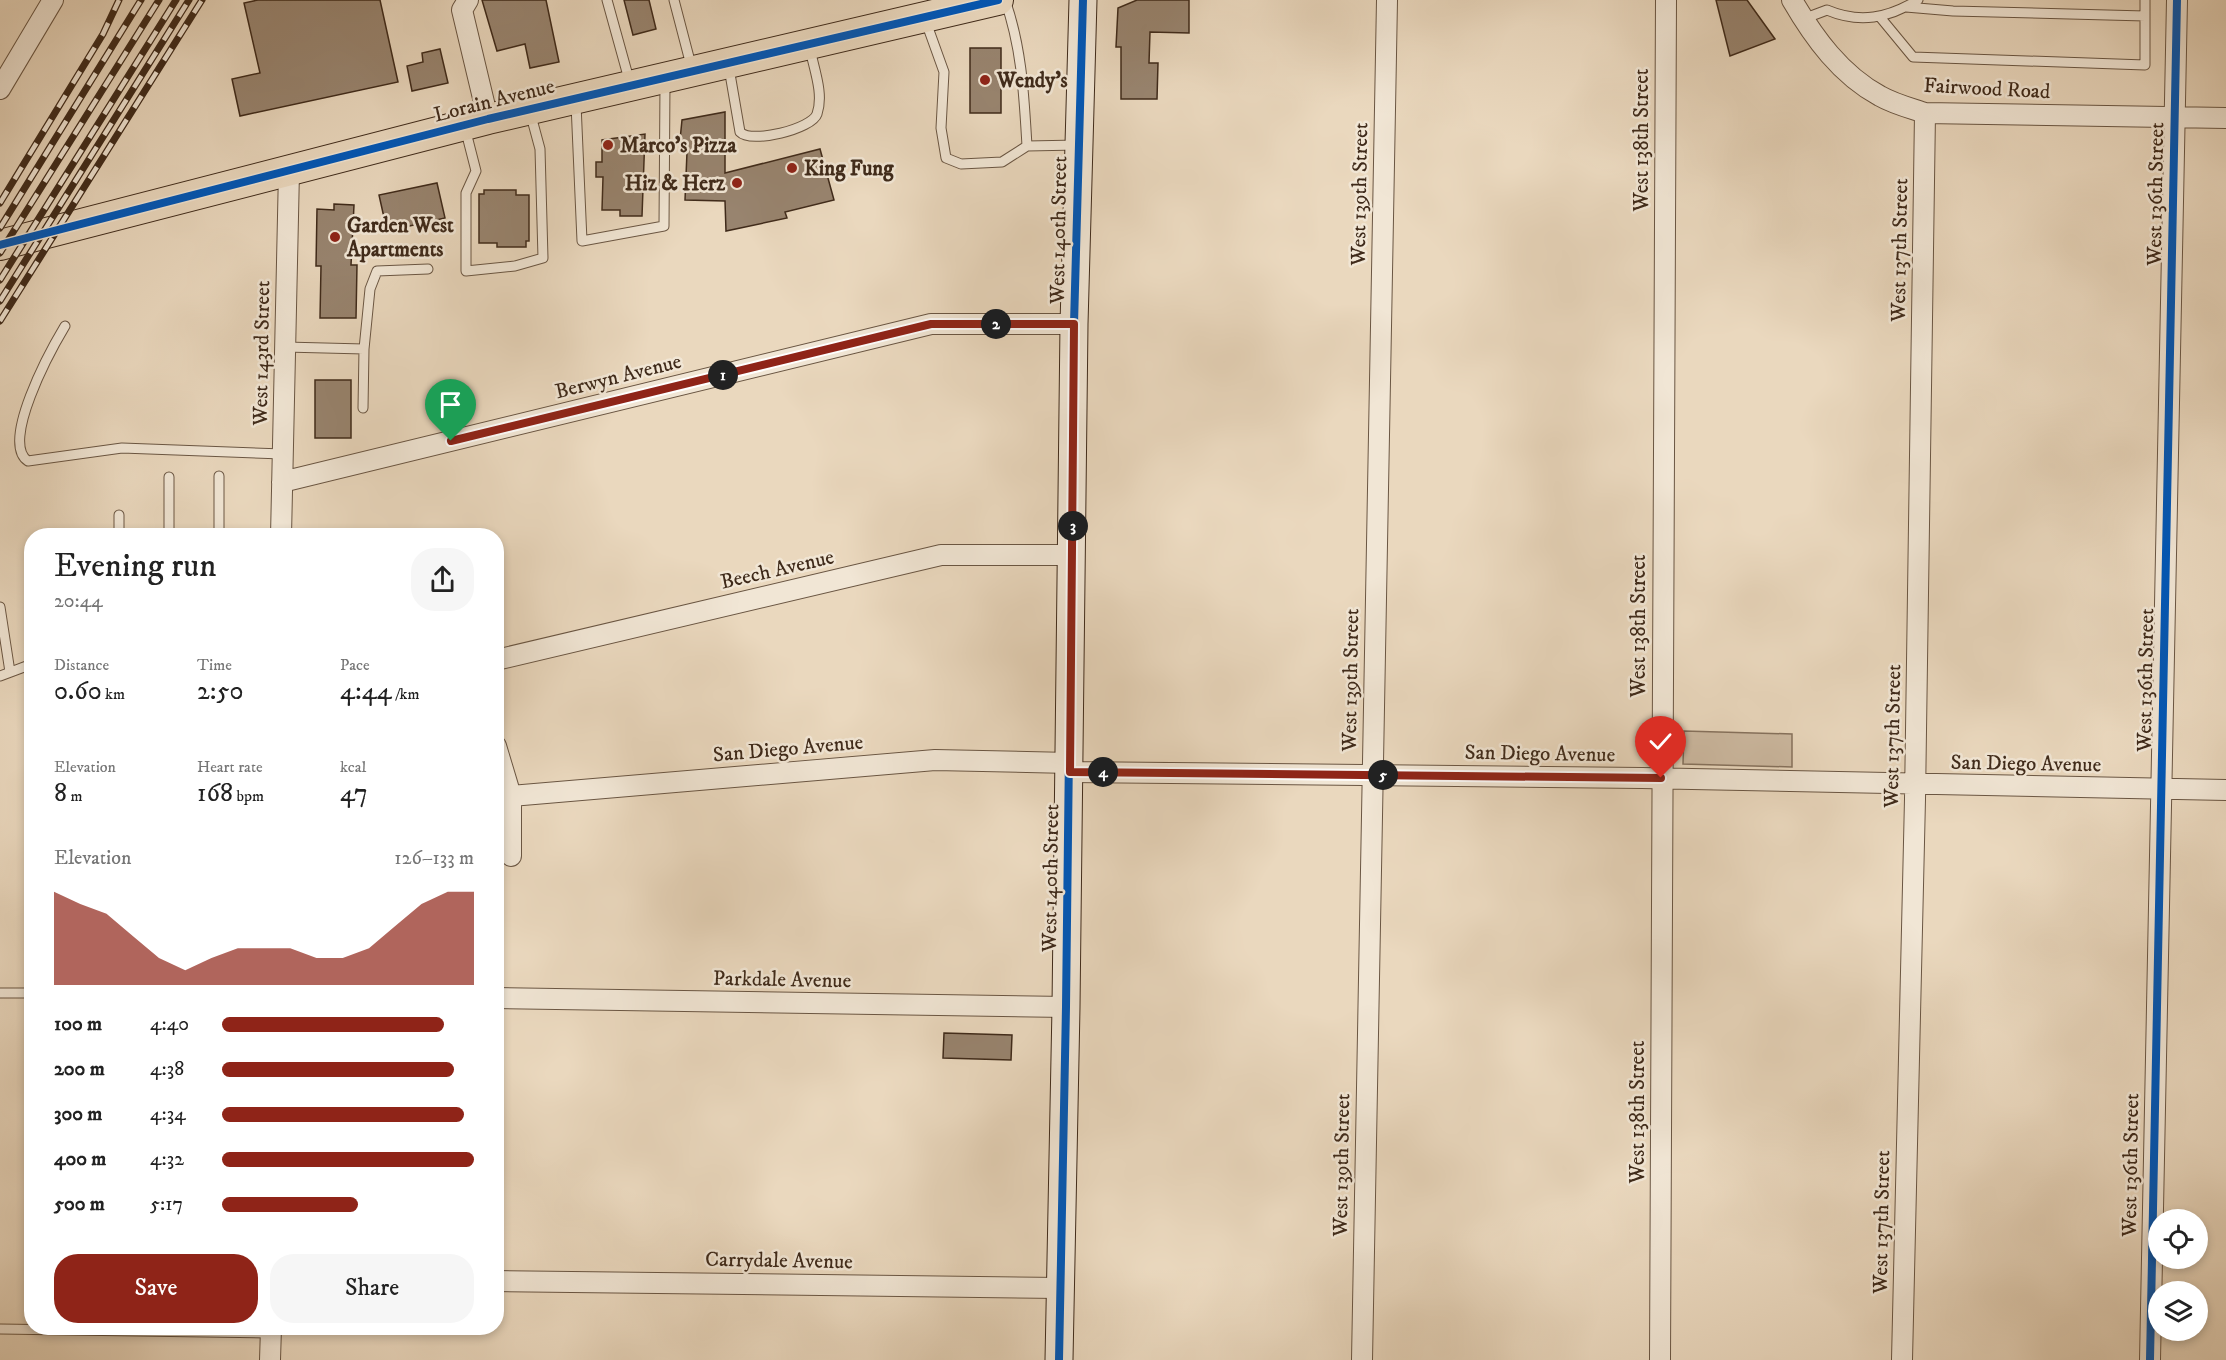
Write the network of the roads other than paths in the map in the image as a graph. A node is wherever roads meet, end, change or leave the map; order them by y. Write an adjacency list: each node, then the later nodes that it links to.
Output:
1 (53, 0): 23 (street)
2 (468, 0): 29 (street)
3 (607, 0): 22 (lane)
4 (674, 0): 21 (lane)
5 (998, 0): 15 (main road, Lorain Avenue)
6 (1005, 0): 31 (lane)
7 (1083, 0): 30 (street, West 140th Street)
8 (1387, 0): 57 (street, West 139th Street)
9 (1666, 0): 58 (street, West 138th Street)
10 (1792, 0): 18 (street, Fairwood Road)
11 (1918, 0): 14 (lane)
12 (2145, 0): 16 (lane)
13 (2177, 0): 27 (street, West 136th Street)
14 (1906, 7): 16 (lane); 17 (lane)
15 (939, 10): 19 (main road, Lorain Avenue); 31 (lane)
16 (2145, 16): 17 (lane)
17 (1880, 17): 18 (lane)
18 (1803, 19): 26 (street, Fairwood Road)
19 (809, 44): 20 (main road, Lorain Avenue); 20 (lane)
20 (728, 63): 21 (main road, Lorain Avenue)
21 (679, 74): 22 (main road, Lorain Avenue); 24 (lane)
22 (631, 86): 24 (main road, Lorain Avenue)
23 (0, 89)
24 (576, 99): 25 (main road, Lorain Avenue)
25 (529, 109): 29 (main road, Lorain Avenue); 29 (lane)
26 (1925, 113): 27 (street, Fairwood Road); 59 (street, West 137th Street)
27 (2174, 117): 28 (street, Fairwood Road); 60 (street, West 136th Street)
28 (2226, 118)
29 (476, 122): 32 (main road, Lorain Avenue)
30 (1078, 145): 31 (lane); 35 (street, West 140th Street)
31 (1027, 146)
32 (289, 171): 33 (main road, Lorain Avenue); 37 (street, West 143rd Street)
33 (0, 245)
34 (428, 269): 38 (lane)
35 (1074, 324): 43 (street, Berwyn Avenue); 49 (street, West 140th Street)
36 (65, 326): 40 (lane)
37 (285, 347): 38 (lane); 40 (street, West 143rd Street)
38 (364, 349): 39 (lane)
39 (363, 408)
40 (283, 454): 43 (street, West 143rd Street)
41 (219, 476): 47 (lane)
42 (169, 477): 46 (lane)
43 (282, 482): 48 (street, West 143rd Street)
44 (119, 515): 45 (lane)
45 (119, 528)
46 (169, 528)
47 (219, 528)
48 (281, 528)
49 (1072, 555): 51 (street, Beech Avenue); 55 (street, West 140th Street)
50 (0, 608): 53 (lane)
51 (504, 658)
52 (24, 667): 53 (lane)
53 (10, 672): 54 (lane)
54 (0, 676)
55 (1070, 768): 57 (street, San Diego Avenue); 62 (street, San Diego Avenue); 67 (street, West 140th Street)
56 (504, 773): 62 (street)
57 (1373, 775): 58 (street, San Diego Avenue); 75 (street, West 139th Street)
58 (1661, 778): 59 (street, San Diego Avenue); 76 (street, West 138th Street)
59 (1915, 785): 60 (street, San Diego Avenue); 77 (street, West 137th Street)
60 (2161, 789): 61 (street, San Diego Avenue); 78 (street, West 136th Street)
61 (2226, 790)
62 (511, 796): 63 (street)
63 (511, 856)
64 (0, 993): 65 (lane)
65 (24, 993)
66 (504, 998): 67 (street, Parkdale Avenue)
67 (1066, 1007): 69 (street, West 140th Street)
68 (504, 1281): 69 (street, Carrydale Avenue)
69 (1060, 1288): 74 (street, West 140th Street)
70 (0, 1329): 71 (lane)
71 (24, 1329)
72 (271, 1335): 73 (street)
73 (270, 1360)
74 (1059, 1360)
75 (1362, 1360)
76 (1660, 1360)
77 (1902, 1360)
78 (2150, 1360)

